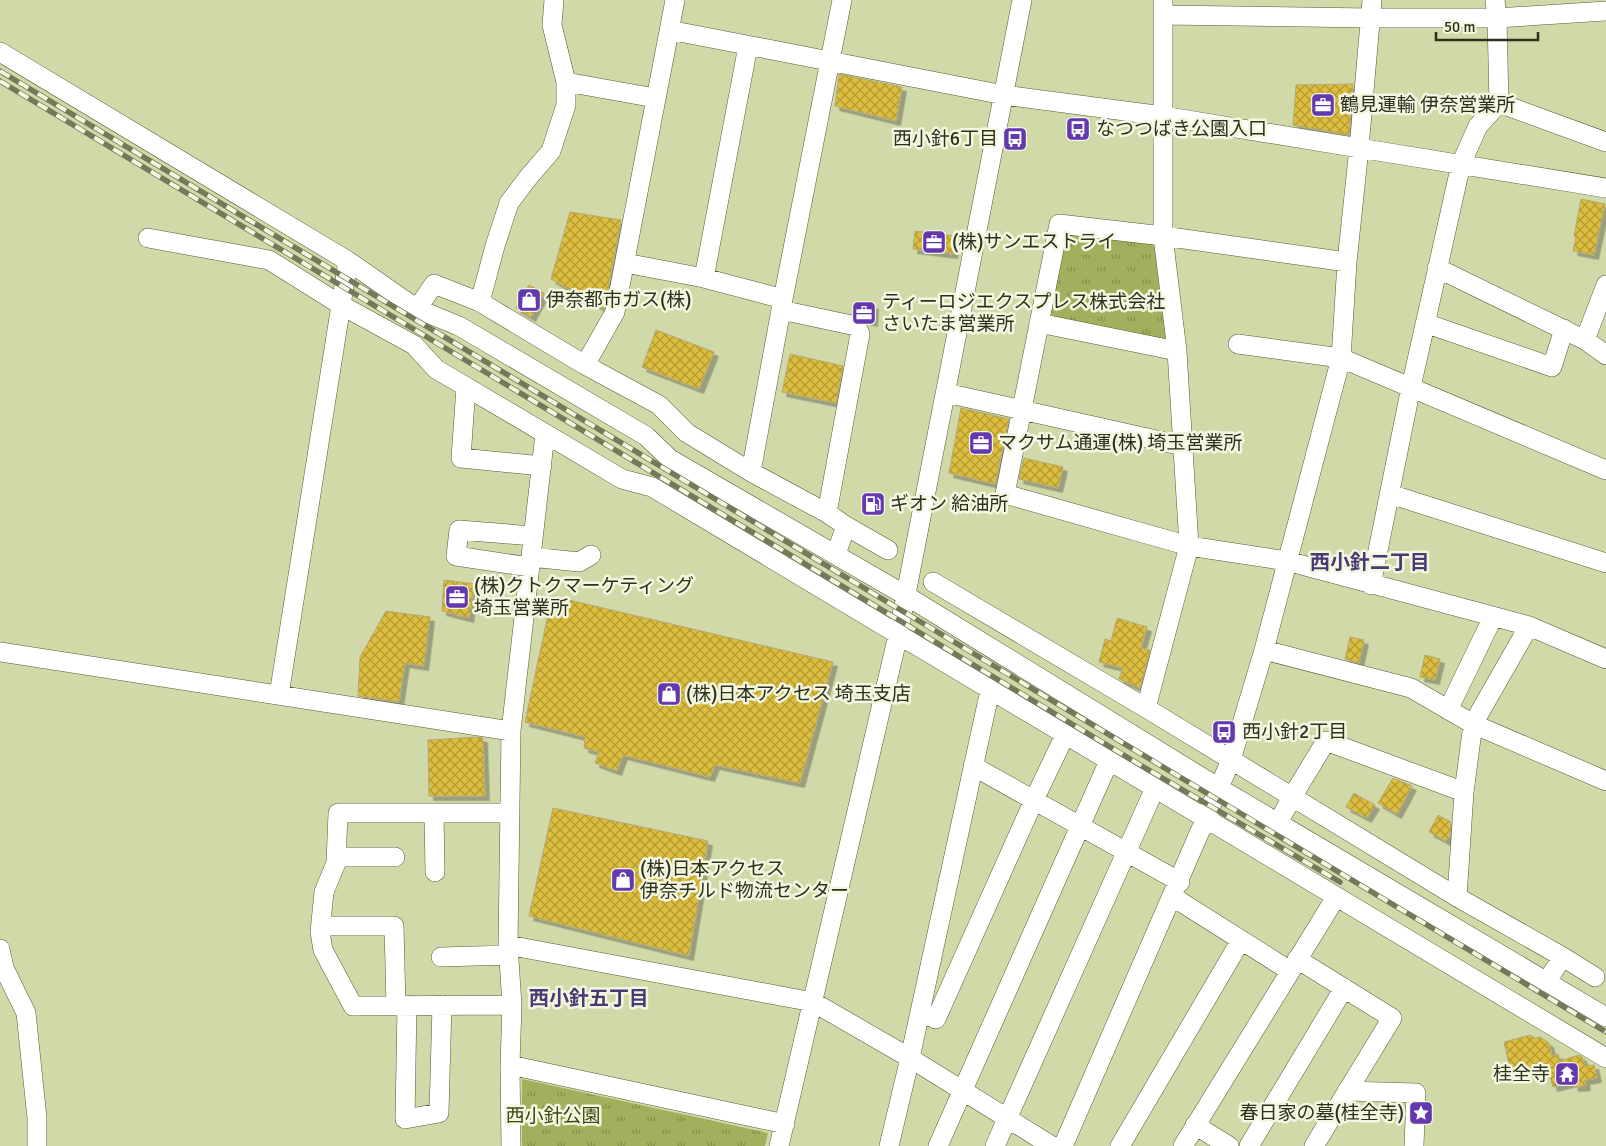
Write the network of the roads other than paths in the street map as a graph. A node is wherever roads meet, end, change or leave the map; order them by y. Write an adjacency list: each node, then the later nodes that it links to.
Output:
1 (554, 0): 13 (street)
2 (675, 0): 9 (street)
3 (842, 0): 12 (street)
4 (1022, 0): 14 (street)
5 (1163, 8): 6 (street); 17 (street)
6 (1371, 9): 7 (street); 19 (street)
7 (1496, 9): 8 (street); 16 (street)
8 (1606, 11)
9 (669, 30): 10 (street); 15 (street)
10 (748, 46): 12 (street); 28 (street)
11 (0, 52): 24 (street)
12 (830, 62): 14 (street); 31 (street)
13 (566, 82): 15 (street); 30 (street)
14 (1004, 95): 17 (street); 45 (street)
15 (655, 98): 26 (street)
16 (1499, 103): 18 (street); 20 (street)
17 (1163, 116): 19 (street); 22 (street)
18 (1606, 142)
19 (1360, 148): 20 (street); 25 (street)
20 (1461, 164): 21 (street); 27 (street)
21 (1606, 188)
22 (1163, 236): 25 (street); 34 (street); 39 (street)
23 (148, 238): 32 (street)
24 (348, 261): 32 (street); 33 (street)
25 (1347, 262): 41 (street)
26 (625, 263): 28 (street); 42 (street)
27 (1437, 268): 35 (street); 36 (street)
28 (704, 278): 31 (street)
29 (1606, 285): 37 (street)
30 (480, 302): 33 (street); 42 (street)
31 (782, 304): 51 (street); 53 (street)
32 (341, 305): 44 (street); 73 (street)
33 (417, 309): 58 (street)
34 (1039, 323): 39 (street); 46 (street)
35 (1425, 323): 36 (street); 43 (street)
36 (1564, 329): 37 (street)
37 (1585, 340): 40 (street)
38 (1238, 344): 41 (street)
39 (1177, 351): 48 (street)
40 (1606, 355)
41 (1341, 358): 43 (street); 60 (street)
42 (585, 365): 51 (street)
43 (1411, 386): 50 (street); 52 (street)
44 (466, 388): 47 (street); 49 (street)
45 (946, 393): 46 (street); 65 (street)
46 (1021, 410): 48 (street); 56 (street)
47 (546, 434): 49 (street); 68 (street)
48 (1183, 446): 56 (street)
49 (542, 466): 55 (street)
50 (1606, 470)
51 (751, 472): 53 (street)
52 (1390, 494): 62 (street); 64 (street)
53 (827, 514): 54 (street)
54 (846, 526): 57 (street); 58 (street)
55 (533, 536): 61 (street); 61 (street)
56 (1189, 546): 60 (street); 74 (street)
57 (888, 550)
58 (836, 554): 65 (street)
59 (591, 555): 61 (street)
60 (1287, 561): 64 (street); 69 (street)
61 (530, 562): 78 (street)
62 (1606, 563)
63 (933, 582): 74 (street)
64 (1371, 585): 66 (street)
65 (905, 595): 68 (street); 80 (street)
66 (1493, 617): 67 (street); 75 (street)
67 (1528, 626): 71 (street); 77 (street)
68 (898, 635): 72 (street); 112 (street)
69 (1264, 650): 75 (street); 81 (street)
70 (0, 652): 73 (street)
71 (1604, 652)
72 (990, 690): 79 (street); 83 (street)
73 (279, 695): 78 (street)
74 (1146, 708): 76 (street)
75 (1448, 710): 77 (street)
76 (1172, 724): 80 (street); 81 (street)
77 (1473, 724): 84 (street); 87 (street)
78 (511, 731): 91 (street)
79 (1065, 735): 82 (street); 89 (street)
80 (1159, 751): 86 (street)
81 (1231, 760): 86 (street); 88 (street)
82 (1109, 761): 85 (street); 94 (street)
83 (973, 766): 89 (street); 116 (street)
84 (1606, 781)
85 (1155, 788): 92 (street); 95 (street)
86 (1219, 788): 92 (street); 93 (street)
87 (1464, 792): 88 (street); 101 (street)
88 (1292, 797): 93 (street); 101 (street)
89 (1034, 800): 94 (street); 116 (street)
90 (434, 813): 91 (street); 96 (street); 98 (street)
91 (510, 813): 105 (street)
92 (1206, 819): 99 (street); 100 (street)
93 (1278, 823): 110 (street)
94 (1080, 825): 95 (street); 121 (street)
95 (1126, 852): 99 (street); 123 (street)
96 (336, 856): 97 (street); 102 (street)
97 (395, 857)
98 (435, 872)
99 (1176, 889): 103 (street); 133 (street)
100 (1336, 897): 108 (street); 119 (street)
101 (1456, 897): 107 (street)
102 (321, 926): 115 (street); 115 (street)
103 (1241, 940): 108 (street); 134 (street)
104 (0, 949): 126 (street)
105 (509, 950): 106 (street); 112 (street); 114 (street)
106 (441, 957)
107 (1563, 957): 109 (street); 110 (street)
108 (1294, 965): 111 (street); 125 (street)
109 (1595, 977)
110 (1546, 982): 117 (street)
111 (1344, 988): 122 (street); 137 (street)
112 (813, 1002): 118 (street); 124 (street)
113 (442, 1005): 114 (street); 115 (street); 115 (street)
114 (512, 1005): 120 (street)
115 (401, 1006)
116 (920, 1012): 118 (street)
117 (1606, 1017)
118 (910, 1058): 121 (street); 129 (street)
119 (1606, 1058)
120 (510, 1065): 124 (street); 127 (street)
121 (963, 1091): 123 (street); 130 (street)
122 (1347, 1091): 138 (street); 139 (street)
123 (1007, 1118): 131 (street); 132 (street)
124 (785, 1124): 128 (street)
125 (1195, 1125): 135 (street); 136 (street)
126 (37, 1146)
127 (511, 1146)
128 (780, 1146)
129 (889, 1146)
130 (938, 1146)
131 (995, 1146)
132 (1052, 1146)
133 (1064, 1146)
134 (1120, 1146)
135 (1183, 1146)
136 (1229, 1146)
137 (1249, 1146)
138 (1314, 1146)
139 (1414, 1146)

